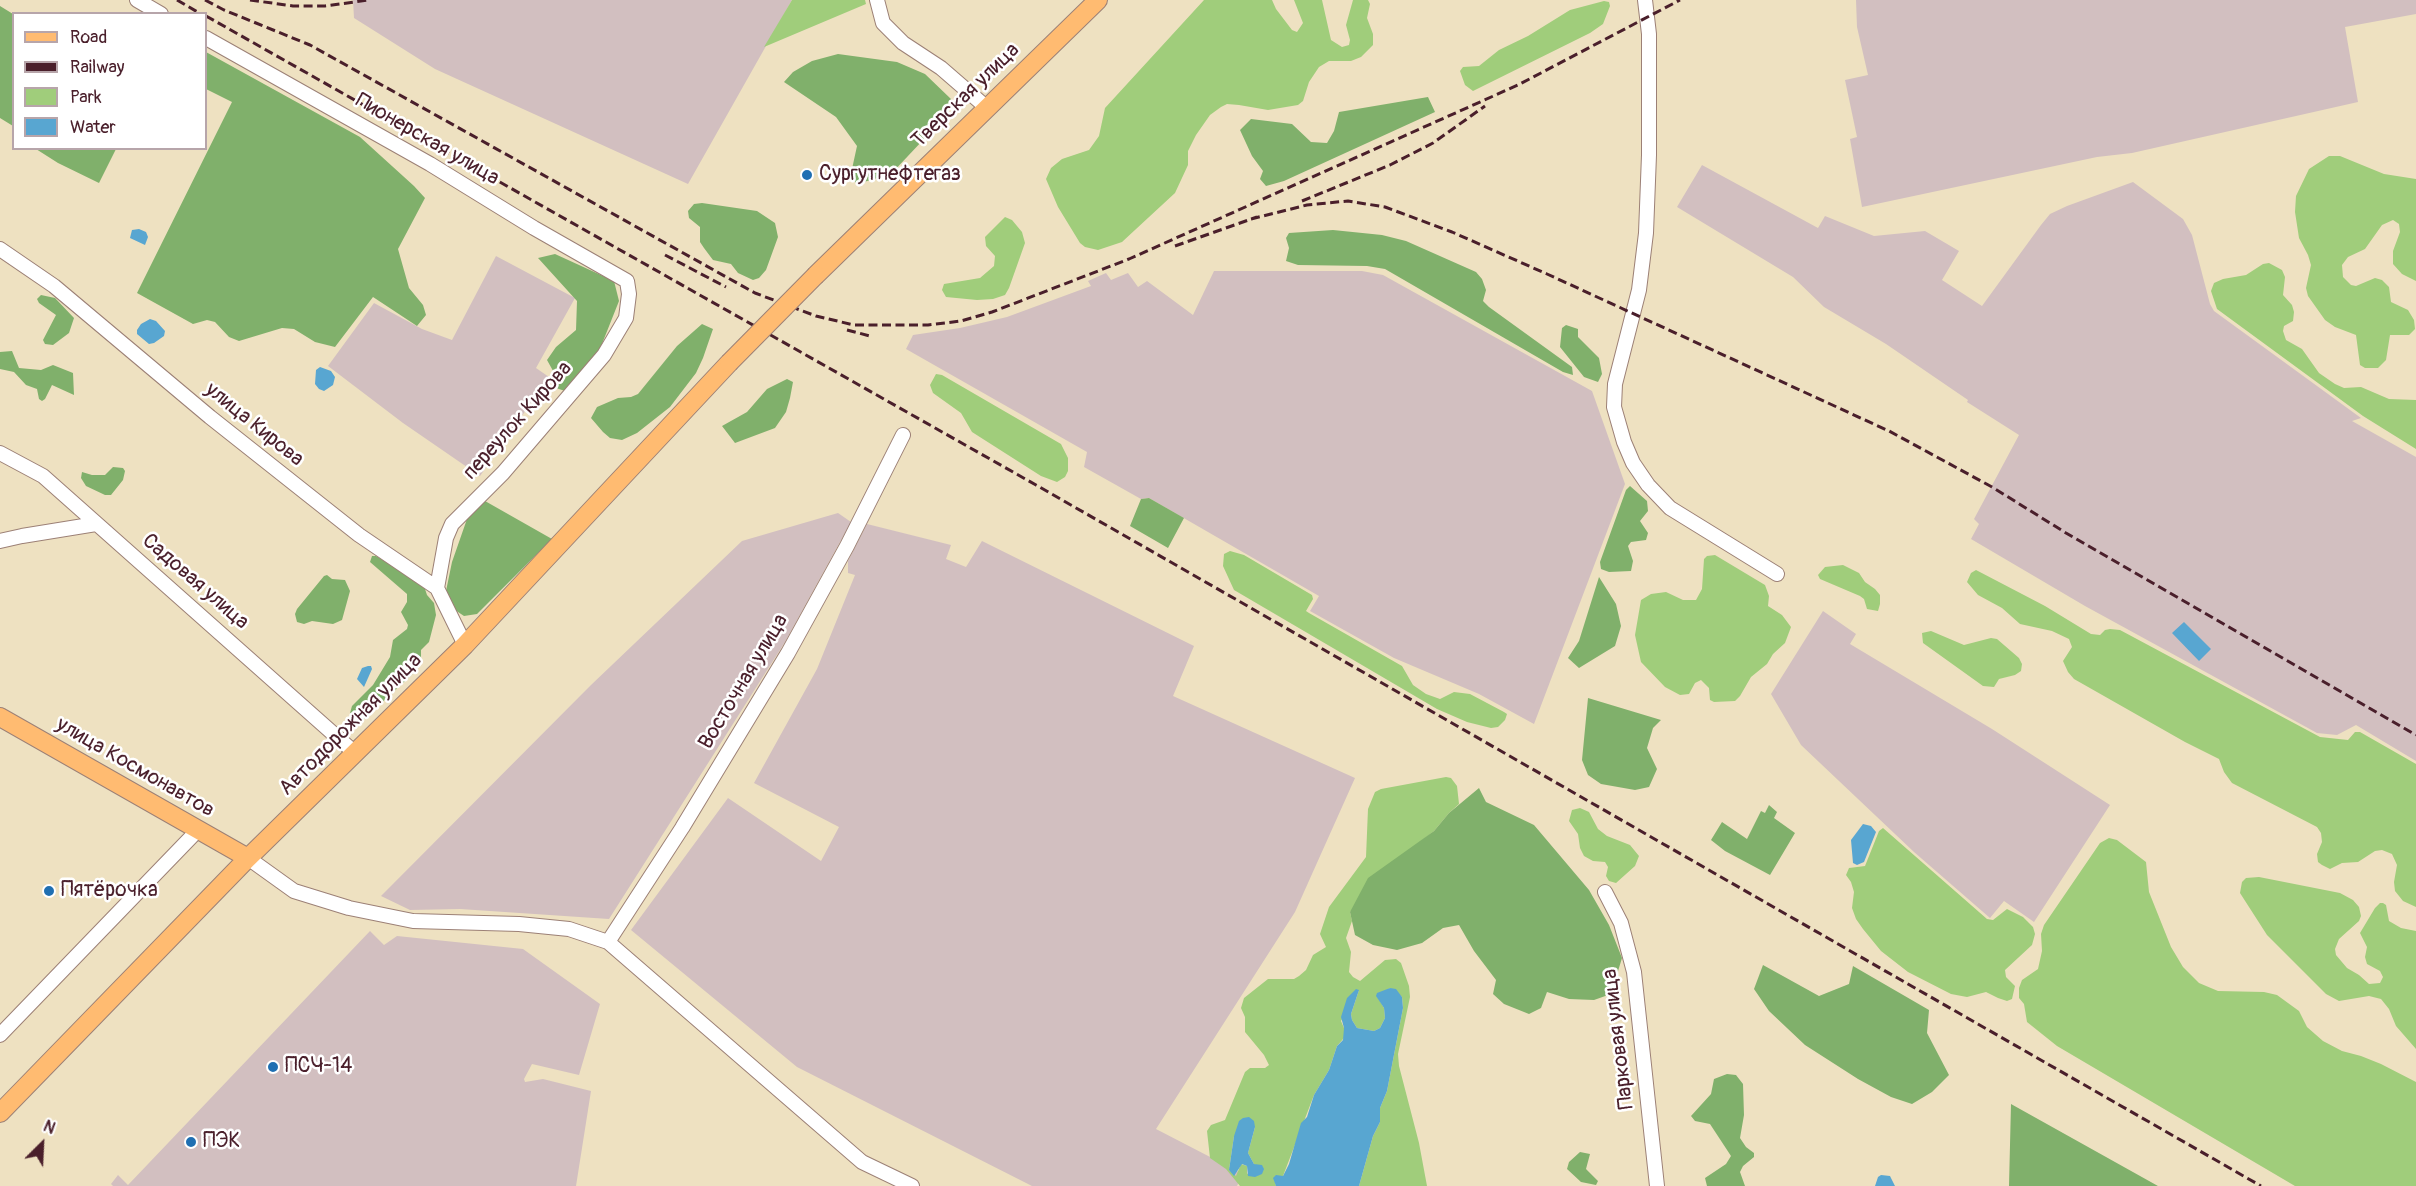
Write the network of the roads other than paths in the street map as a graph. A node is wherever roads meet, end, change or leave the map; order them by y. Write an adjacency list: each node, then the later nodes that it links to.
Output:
1 (137, 0): 5 (street)
2 (877, 0): 7 (street)
3 (1098, 0): 7 (main road, Тверская улица)
4 (1645, 0): 15 (street)
5 (158, 12)
6 (207, 40): 9 (street, Пионерская улица)
7 (986, 107): 10 (main road, Тверская улица, bridge)
8 (0, 249): 16 (street, улица Кирова)
9 (627, 280): 16 (street, переулок Кирова)
10 (729, 363): 17 (main road, Автодорожная улица)
11 (903, 435): 23 (street, Восточная улица)
12 (0, 453): 13 (street, Садовая улица)
13 (96, 524): 14 (street); 19 (street, Садовая улица)
14 (0, 542)
15 (1777, 574)
16 (437, 588): 17 (street, улица Кирова)
17 (465, 645): 19 (main road, Автодорожная улица)
18 (0, 717): 20 (main road, улица Космонавтов)
19 (355, 753): 21 (main road, Автодорожная улица)
20 (198, 830): 21 (main road, улица Космонавтов); 24 (street)
21 (248, 858): 23 (street); 25 (main road, Автодорожная улица)
22 (1605, 892): 27 (street, Парковая улица)
23 (608, 942): 26 (street)
24 (0, 1035)
25 (0, 1113)
26 (912, 1186)
27 (1657, 1186)

